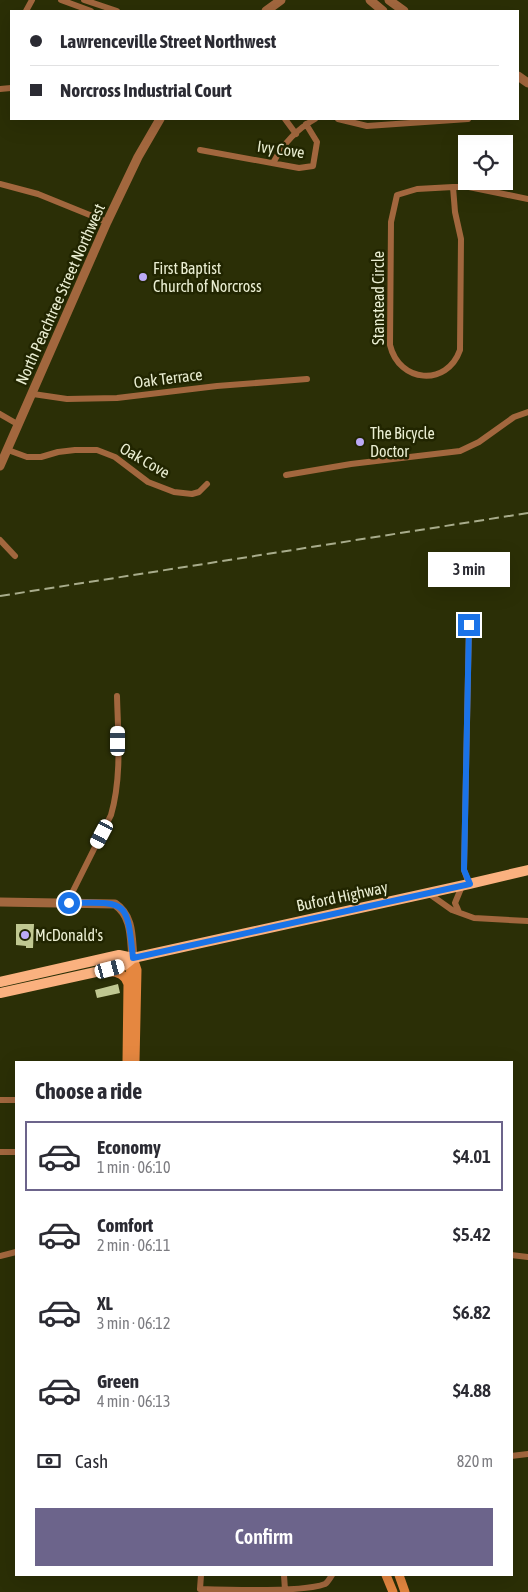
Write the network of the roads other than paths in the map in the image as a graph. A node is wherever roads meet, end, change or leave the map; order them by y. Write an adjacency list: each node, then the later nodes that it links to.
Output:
1 (61, 0): 7 (street)
2 (84, 0): 8 (street)
3 (272, 0): 9 (street)
4 (281, 0): 9 (street)
5 (370, 0): 10 (street)
6 (389, 0): 11 (street)
7 (88, 10)
8 (114, 10)
9 (267, 10)
10 (382, 10)
11 (403, 10)
12 (158, 120): 24 (street, North Peachtree Street Northwest)
13 (286, 120): 18 (street)
14 (313, 120): 17 (street)
15 (342, 120): 16 (street)
16 (429, 120)
17 (306, 124): 18 (street); 20 (street, Ivy Cove)
18 (296, 134): 20 (street)
19 (200, 150): 20 (street, Ivy Cove)
20 (273, 163)
21 (0, 184): 24 (street)
22 (453, 187): 22 (street, Stanstead Circle); 23 (street, Stanstead Circle)
23 (528, 198)
24 (107, 222): 26 (street, North Peachtree Street Northwest)
25 (307, 379): 26 (street, Oak Terrace)
26 (33, 394): 29 (street, North Peachtree Street Northwest)
27 (528, 412): 32 (street)
28 (0, 414): 29 (street)
29 (19, 426): 30 (street, North Peachtree Street Northwest)
30 (8, 450): 31 (street, North Peachtree Street Northwest); 33 (street, Oak Cove)
31 (0, 466)
32 (286, 475)
33 (207, 484)
34 (0, 540): 35 (street)
35 (15, 556)
36 (469, 625): 39 (street)
37 (118, 696): 42 (street)
38 (528, 870): 39 (main road, Buford Highway)
39 (466, 885): 40 (main road, Buford Highway); 43 (street)
40 (428, 893): 43 (street); 45 (main road, Buford Highway)
41 (0, 902): 42 (street)
42 (69, 903): 45 (street)
43 (460, 913): 44 (street)
44 (528, 921)
45 (133, 958): 46 (main road, Buford Highway); 47 (main road, Buford Highway); 48 (main road); 51 (main road)
46 (98, 972): 48 (main road); 49 (main road, Buford Highway)
47 (0, 982)
48 (128, 984): 50 (main road)
49 (0, 993)
50 (127, 1061)
51 (135, 1061)
52 (0, 1100): 53 (street)
53 (15, 1100)
54 (0, 1152): 55 (street)
55 (15, 1152)
56 (15, 1252): 58 (street)
57 (513, 1255): 59 (street)
58 (0, 1256)
59 (528, 1257)
60 (528, 1454): 61 (street)
61 (513, 1456)
62 (200, 1576): 67 (street)
63 (284, 1576): 67 (street)
64 (331, 1576): 67 (street)
65 (386, 1576): 68 (main road)
66 (399, 1576): 69 (main road)
67 (285, 1590)
68 (393, 1592)
69 (405, 1592)

